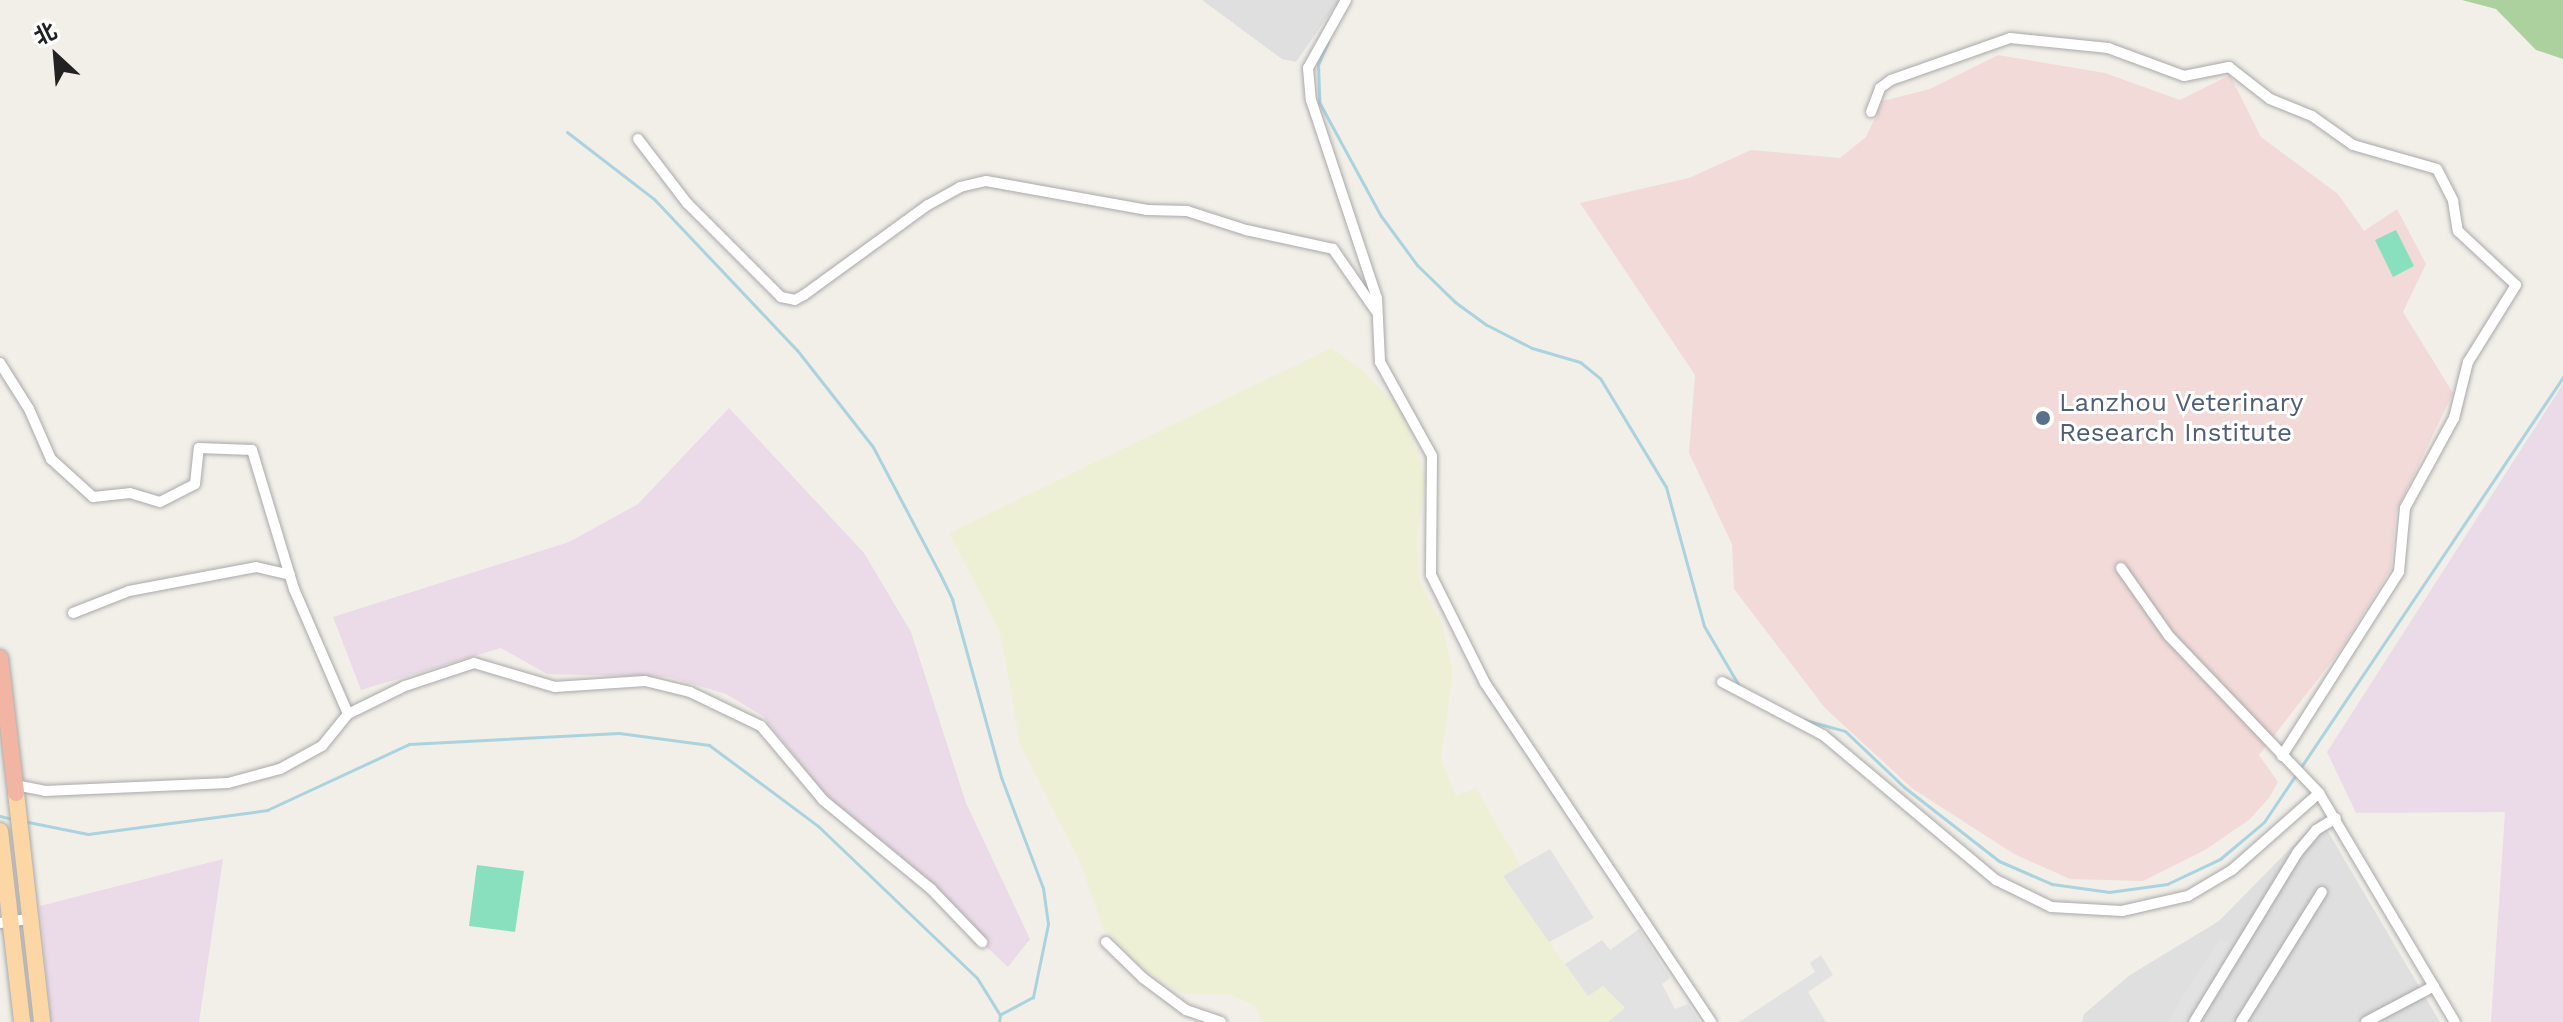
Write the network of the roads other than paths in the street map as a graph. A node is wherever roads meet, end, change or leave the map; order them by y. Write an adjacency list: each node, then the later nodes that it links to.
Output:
1 (1346, 0): 4 (street)
2 (1871, 112): 12 (street)
3 (638, 139): 4 (street)
4 (1378, 313): 27 (street)
5 (0, 363): 7 (street)
6 (2121, 568): 12 (street)
7 (290, 575): 8 (street); 11 (street)
8 (73, 613)
9 (0, 658): 13 (highway)
10 (1722, 682): 15 (street)
11 (348, 714): 14 (street); 21 (street)
12 (2286, 760): 15 (street)
13 (6, 764): 14 (highway)
14 (15, 789): 19 (main road)
15 (2319, 793): 16 (street)
16 (2336, 818): 23 (street); 28 (street)
17 (0, 831): 20 (main road)
18 (2322, 892): 29 (street)
19 (30, 919): 20 (street); 25 (main road)
20 (5, 923): 24 (main road)
21 (982, 942)
22 (1106, 942): 26 (street)
23 (2434, 986): 30 (street); 31 (street)
24 (22, 1022)
25 (42, 1022)
26 (1221, 1022)
27 (1711, 1022)
28 (2194, 1022)
29 (2241, 1022)
30 (2366, 1022)
31 (2455, 1022)

